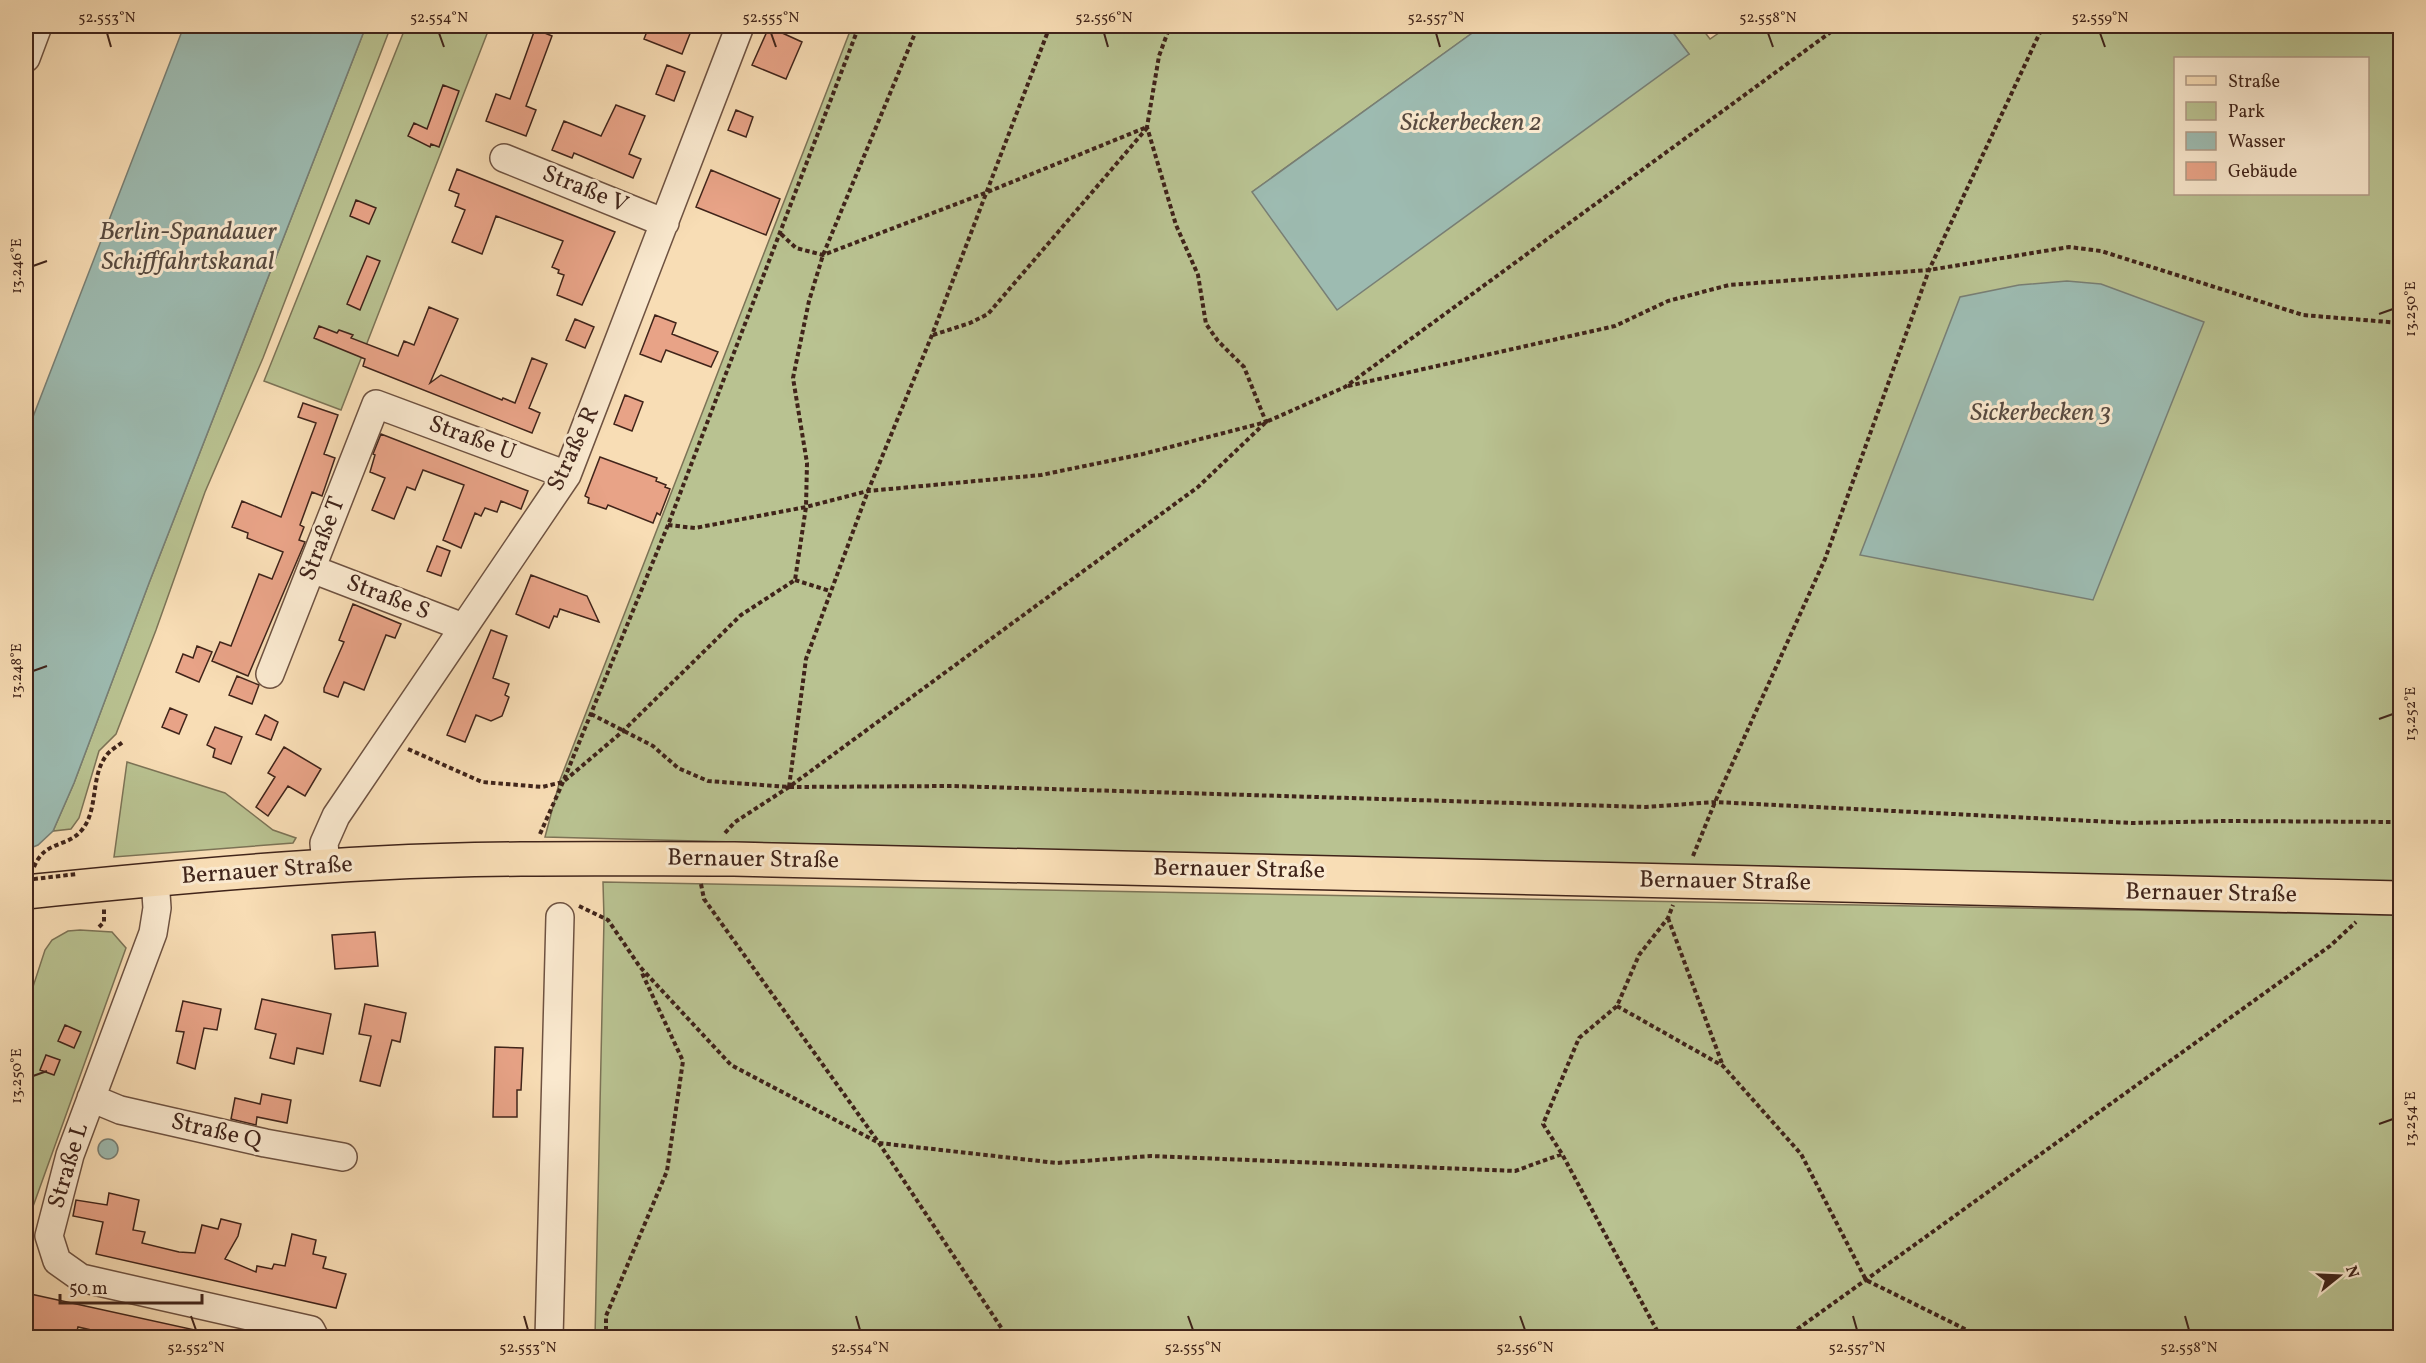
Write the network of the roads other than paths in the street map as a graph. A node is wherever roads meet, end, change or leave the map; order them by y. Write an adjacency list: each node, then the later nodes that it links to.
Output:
1 (38, 26): 3 (street)
2 (740, 26): 5 (street, Straße R)
3 (26, 58)
4 (504, 158): 5 (street, Straße V)
5 (665, 223): 7 (street, Straße R)
6 (376, 404): 7 (street, Straße U); 8 (street, Straße T)
7 (567, 475): 9 (street, Straße R)
8 (312, 569): 9 (street, Straße S); 10 (street, Straße T)
9 (463, 627): 11 (street, Straße R)
10 (270, 674)
11 (326, 866): 12 (main road, Bernauer Straße); 14 (main road, Bernauer Straße)
12 (155, 879): 13 (main road, Bernauer Straße); 16 (street, Straße L)
13 (26, 890)
14 (2400, 898)
15 (565, 909): 19 (street)
16 (91, 1098): 17 (street, Straße Q); 18 (street, Straße L)
17 (344, 1157)
18 (315, 1338)
19 (549, 1338)

